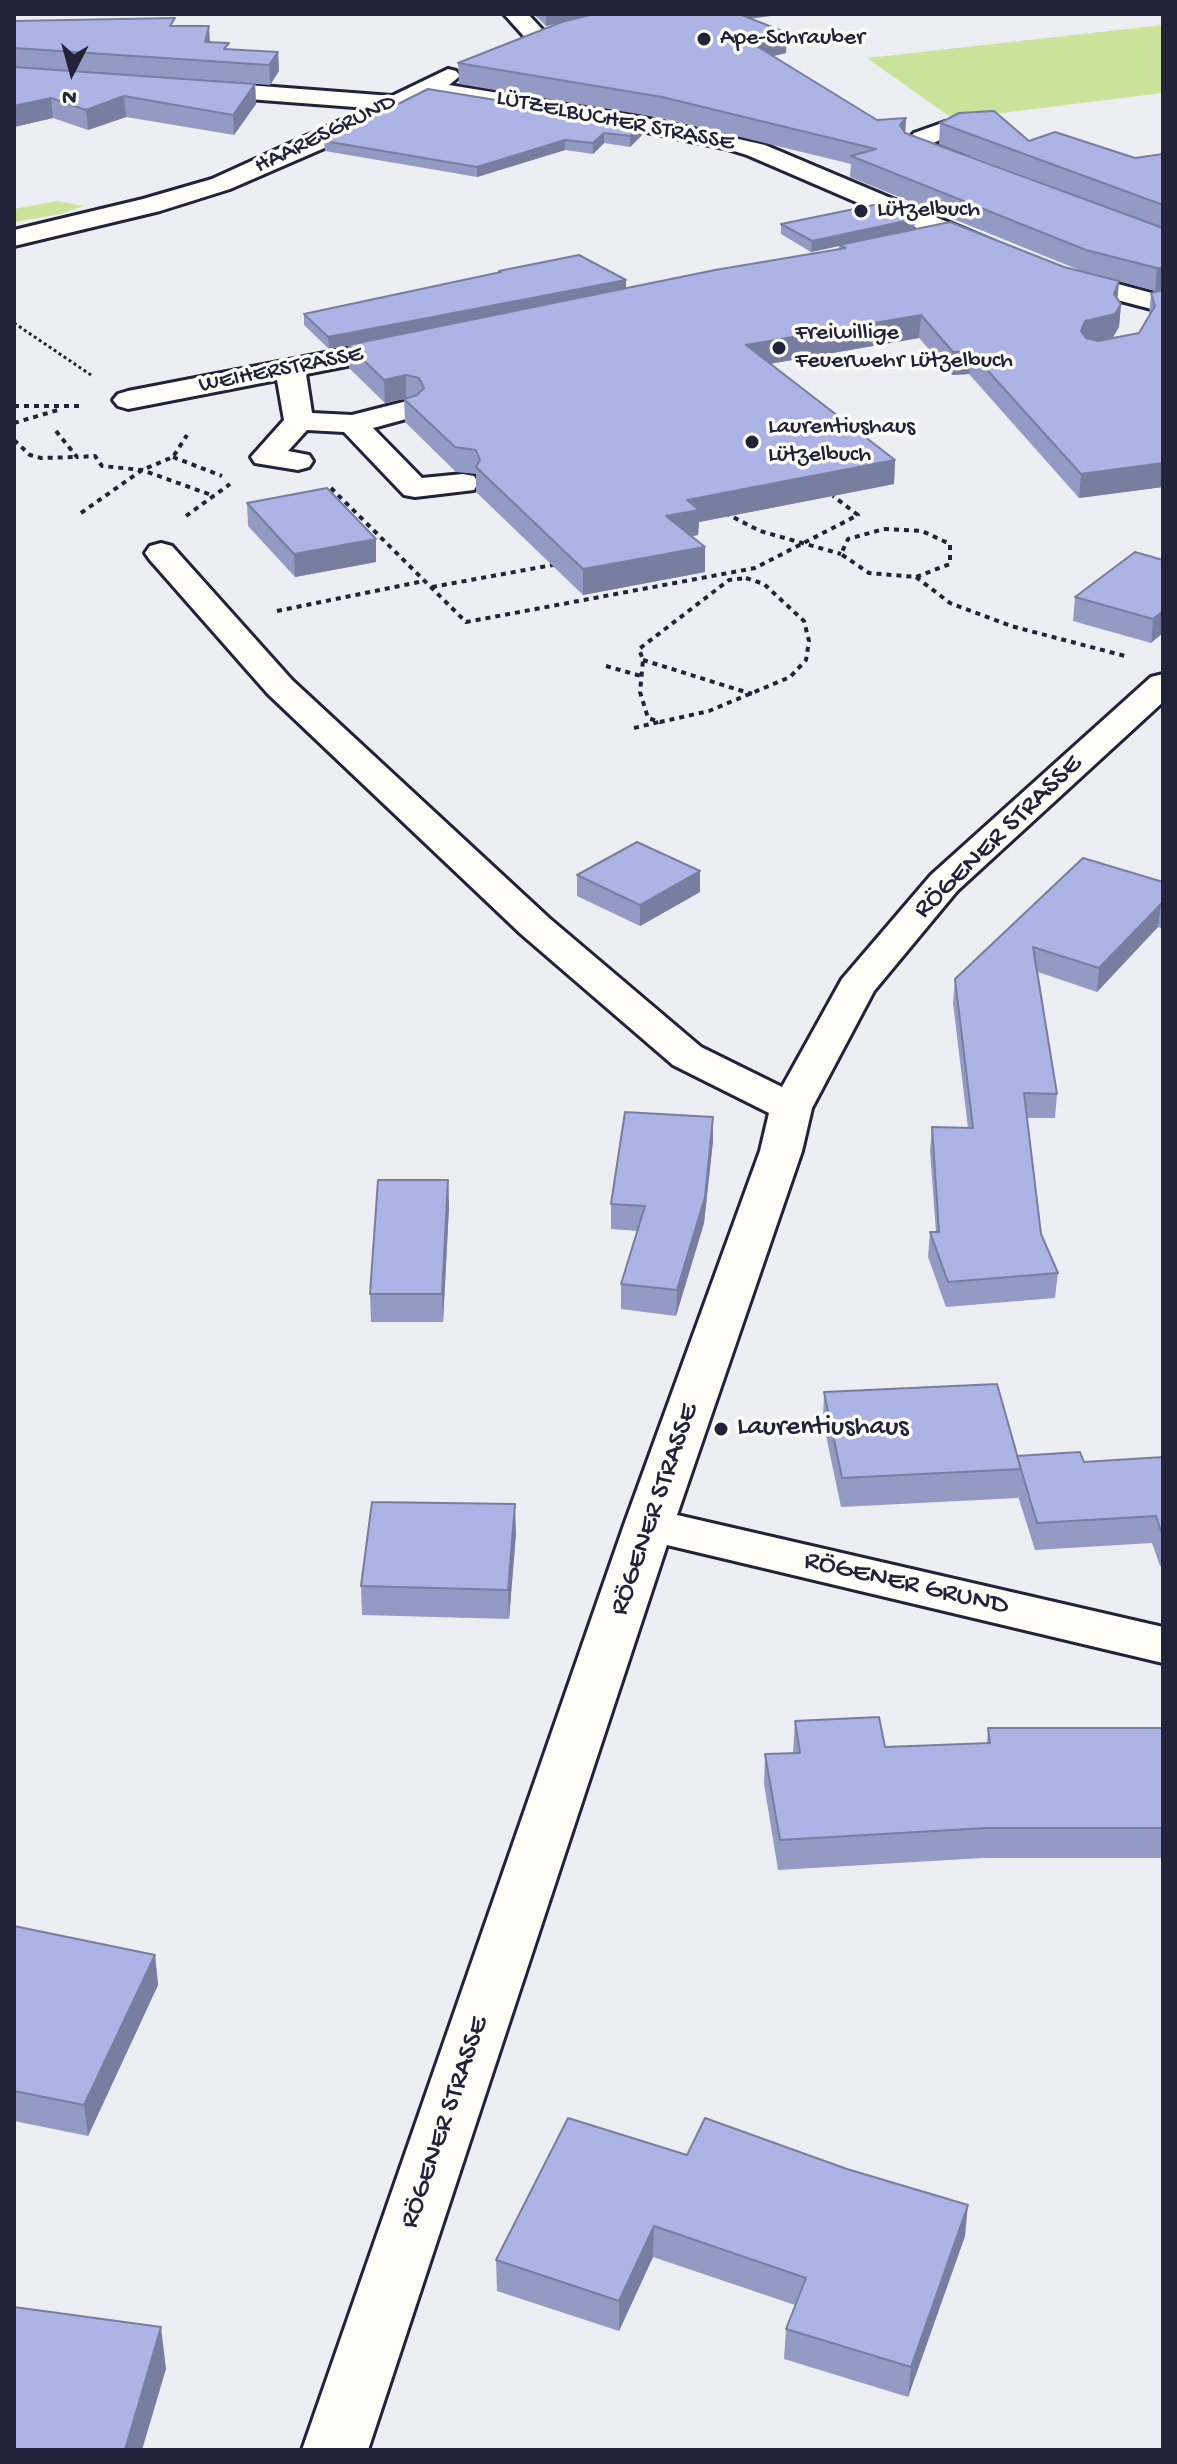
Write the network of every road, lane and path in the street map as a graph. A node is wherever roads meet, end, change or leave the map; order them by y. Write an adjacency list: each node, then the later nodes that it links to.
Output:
1 (515, 14): 2 (street)
2 (509, 49)
3 (469, 65): 5 (street, HAARESGRUND)
4 (166, 86): 6 (street)
5 (423, 88): 6 (street, HAARESGRUND); 9 (street, LÜTZELBUCHER STRASSE)
6 (392, 103): 10 (street, HAARESGRUND)
7 (945, 129): 8 (street)
8 (987, 174)
9 (950, 233): 11 (street); 12 (street, LÜTZELBUCHER STRASSE)
10 (14, 238)
11 (904, 243)
12 (1007, 256)
13 (1034, 267): 14 (street)
14 (1161, 302): 16 (street)
15 (14, 323): 19 (path)
16 (1136, 327)
17 (441, 339): 18 (street, WEIHERSTRASSE)
18 (290, 368): 19 (street, WEIHERSTRASSE); 23 (street)
19 (128, 400): 21 (path)
20 (14, 406): 21 (path)
21 (62, 408): 24 (path)
22 (407, 410): 25 (street)
23 (299, 421): 25 (street); 29 (street)
24 (14, 423)
25 (352, 424): 31 (street)
26 (56, 431): 28 (path)
27 (14, 440): 28 (path)
28 (77, 457): 30 (path)
29 (298, 461): 43 (path)
30 (142, 470): 32 (path); 32 (path); 35 (path)
31 (463, 483)
32 (214, 496): 37 (path)
33 (833, 496): 36 (path)
34 (723, 512): 36 (path)
35 (81, 513)
36 (804, 542): 38 (path); 40 (path)
37 (161, 553): 47 (street)
38 (841, 554): 41 (path); 41 (path)
39 (567, 562): 45 (path)
40 (724, 575): 42 (path); 46 (path)
41 (916, 577): 50 (path)
42 (729, 580): 48 (path); 52 (path)
43 (425, 581): 45 (path); 47 (path)
44 (638, 582): 46 (path)
45 (432, 587): 46 (path)
46 (649, 589)
47 (224, 621): 55 (street)
48 (643, 660): 51 (path); 52 (path)
49 (606, 666): 51 (path)
50 (1148, 671): 55 (street, RÖGENER STRASSE)
51 (641, 676): 53 (path)
52 (752, 694): 53 (path)
53 (660, 722): 54 (path)
54 (634, 728)
55 (791, 1108): 56 (street, RÖGENER STRASSE)
56 (649, 1525): 57 (street, RÖGENER GRUND); 58 (street, RÖGENER STRASSE)
57 (1163, 1645)
58 (335, 2450)

